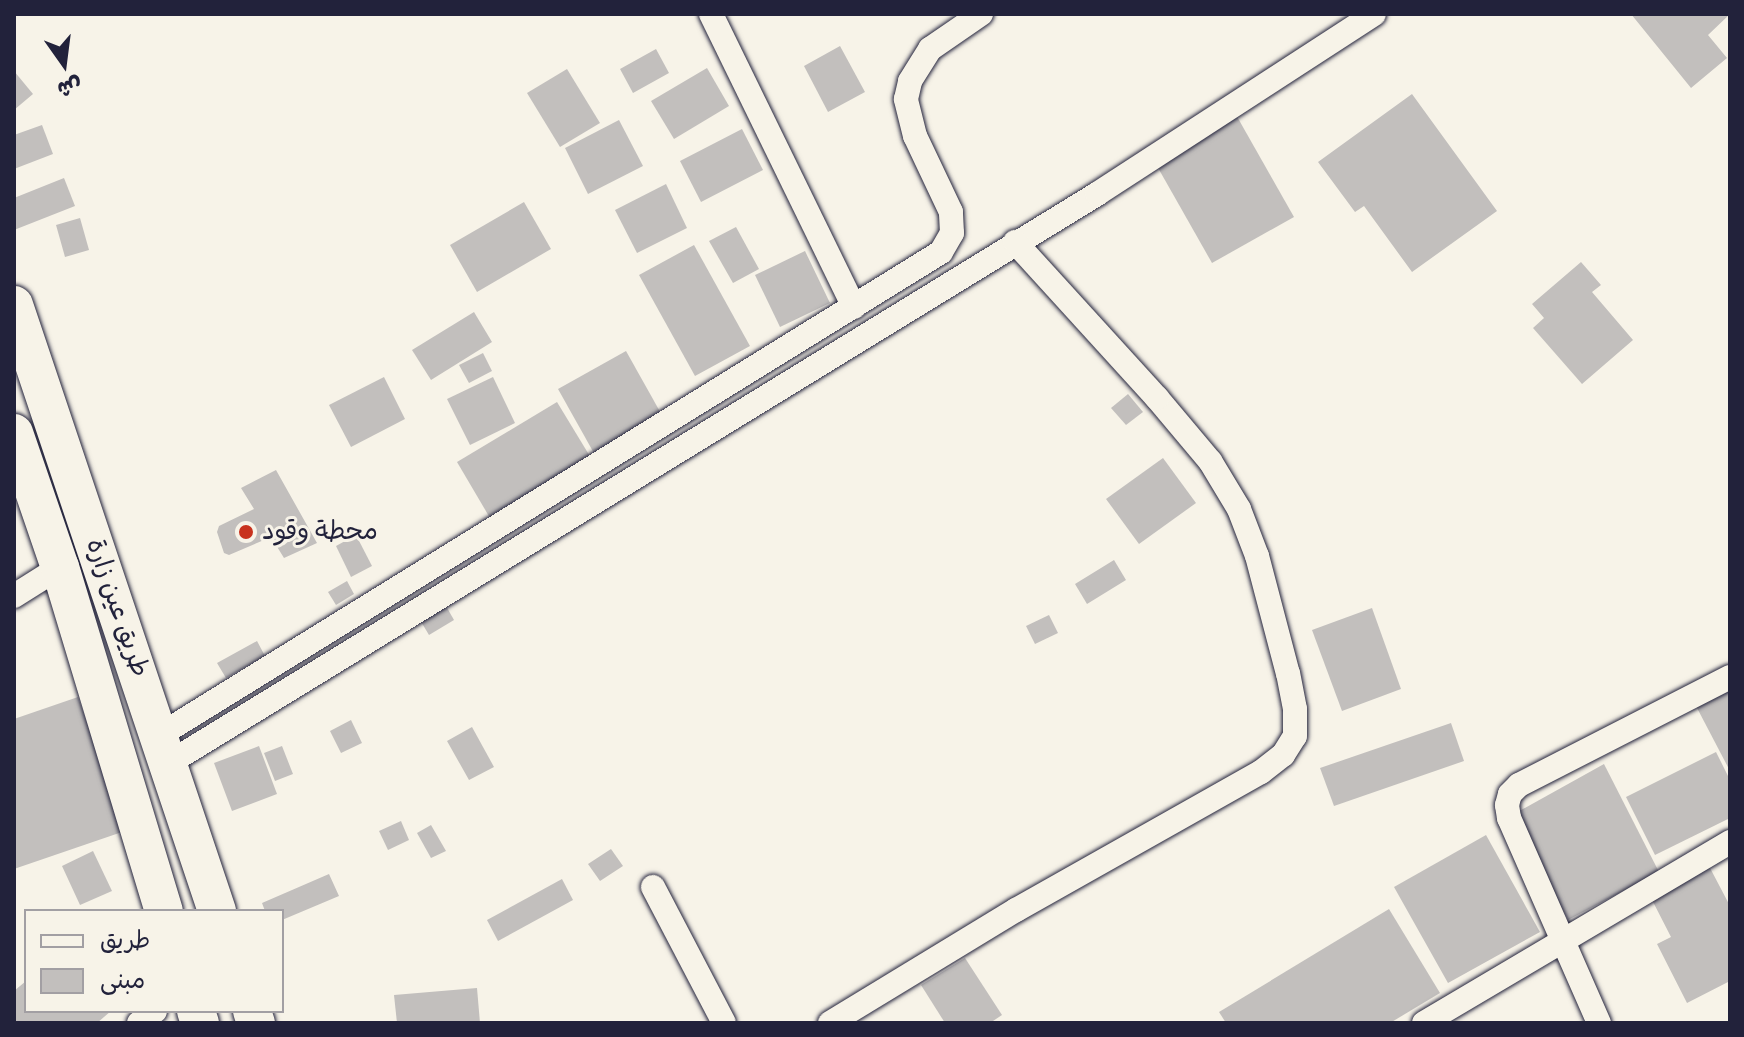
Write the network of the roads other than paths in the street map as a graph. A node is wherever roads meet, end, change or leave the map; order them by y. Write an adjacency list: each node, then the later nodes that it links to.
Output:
1 (711, 14): 6 (street)
2 (981, 14): 6 (street)
3 (1374, 14): 4 (street)
4 (1015, 242): 11 (street); 18 (street)
5 (14, 305): 11 (main road, طريق عين زارة)
6 (854, 307): 11 (street)
7 (14, 433): 8 (main road, طريق عين زارة)
8 (60, 567): 9 (street); 14 (main road, طريق عين زارة)
9 (14, 596)
10 (1730, 677): 16 (street)
11 (165, 749): 15 (main road, طريق عين زارة)
12 (1730, 842): 16 (street)
13 (653, 887): 17 (street)
14 (163, 909)
15 (216, 909)
16 (1560, 939): 19 (street); 20 (street)
17 (724, 1023)
18 (830, 1023)
19 (1424, 1023)
20 (1599, 1023)

